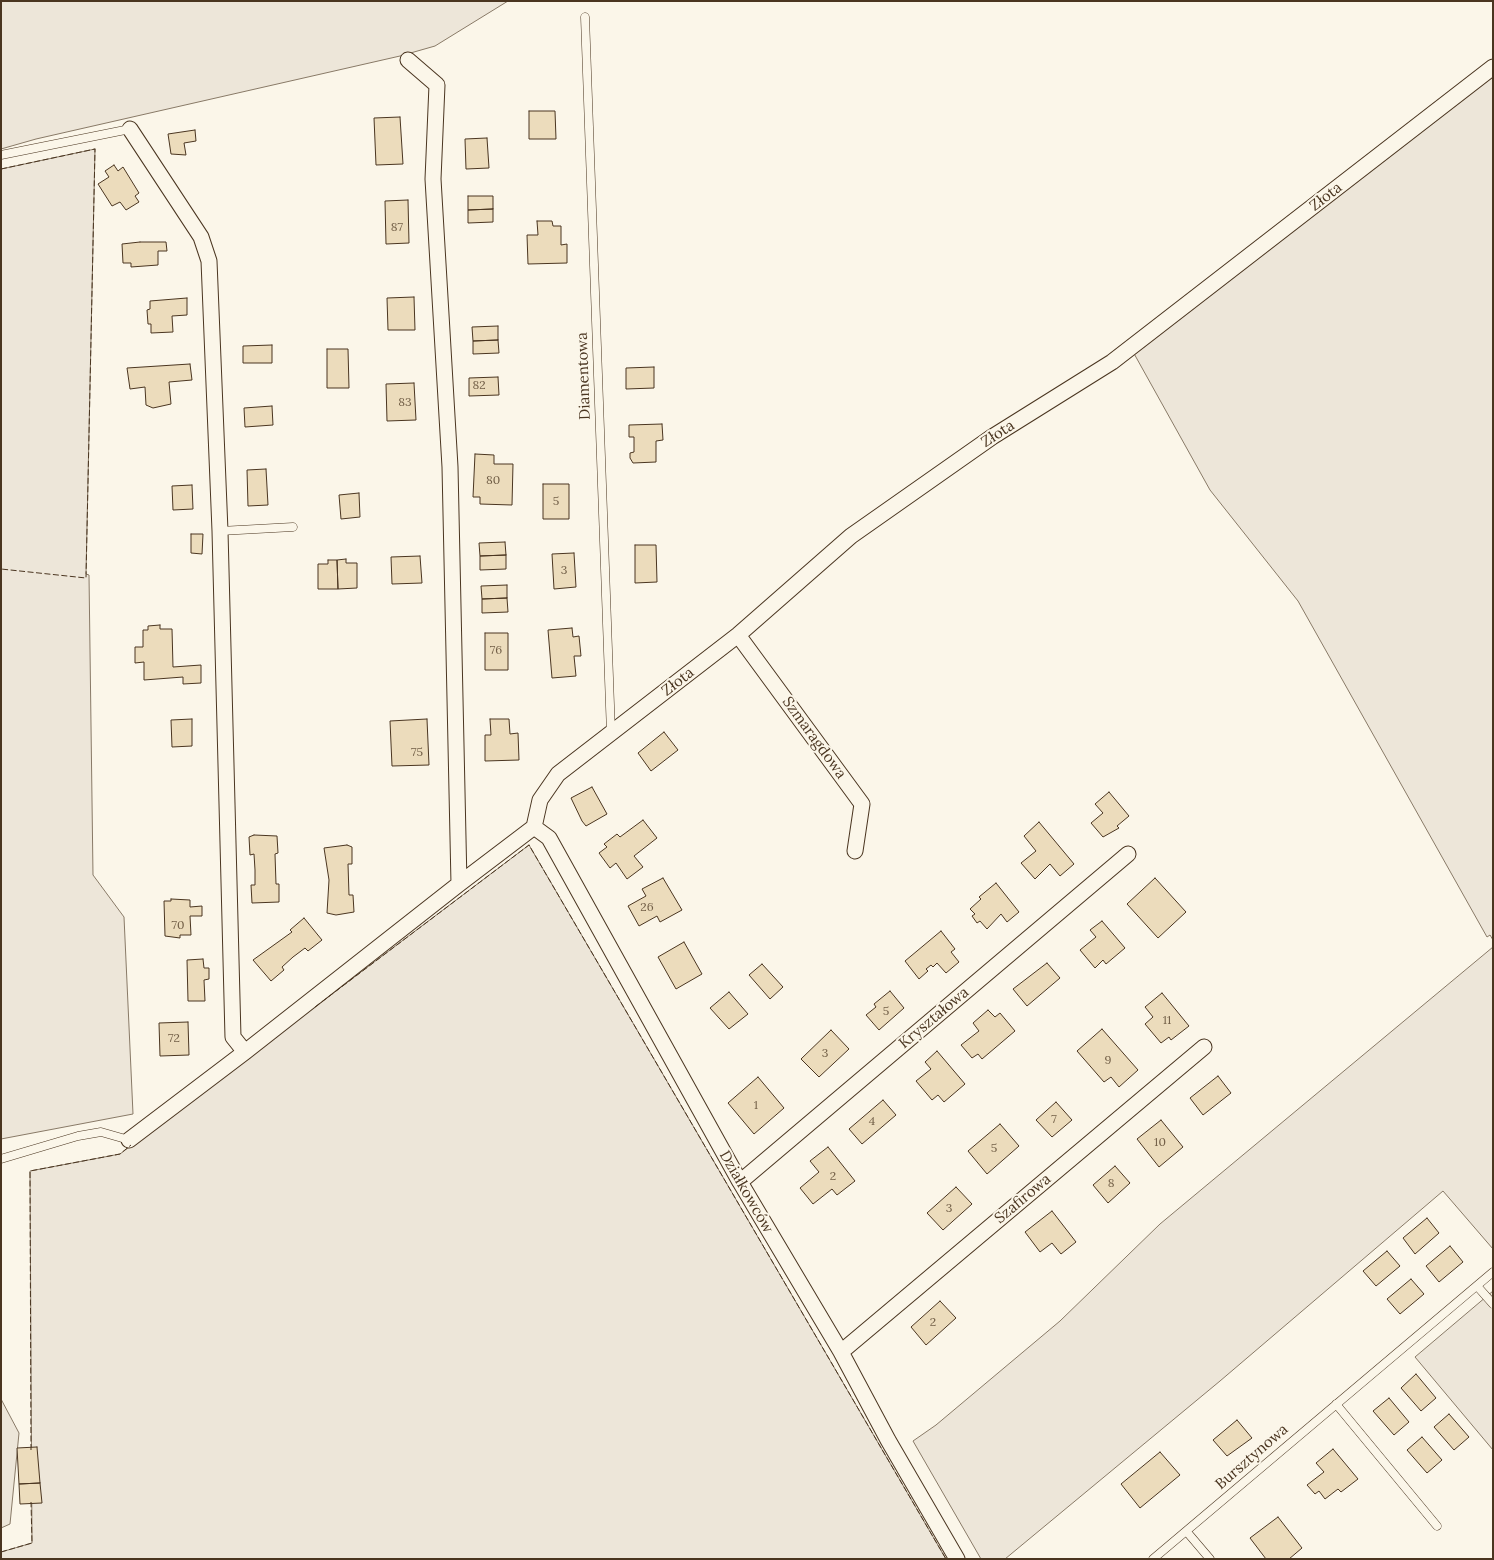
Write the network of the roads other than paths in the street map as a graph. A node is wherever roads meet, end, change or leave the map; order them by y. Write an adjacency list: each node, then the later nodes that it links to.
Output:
1 (585, 17): 9 (lane, Diamentowa)
2 (408, 60): 13 (street)
3 (1493, 67): 8 (street, Złota)
4 (130, 129): 5 (lane); 7 (street)
5 (1, 154)
6 (293, 527): 7 (lane)
7 (220, 532): 15 (street)
8 (738, 635): 9 (street, Złota); 11 (street, Szmaragdowa)
9 (611, 735): 10 (street, Złota)
10 (534, 828): 13 (street); 18 (street, Działkowców)
11 (855, 851)
12 (1128, 854): 18 (street, Kryształowa)
13 (459, 884): 15 (street)
14 (1204, 1047): 22 (street, Szafirowa)
15 (245, 1052): 16 (street)
16 (129, 1140): 17 (lane)
17 (1, 1159)
18 (740, 1182): 22 (street, Działkowców)
19 (1493, 1272): 20 (lane, Bursztynowa)
20 (1477, 1286): 21 (lane); 23 (lane, Bursztynowa)
21 (1493, 1304)
22 (841, 1352): 26 (street, Działkowców)
23 (1336, 1404): 24 (lane); 25 (lane, Bursztynowa)
24 (1437, 1526)
25 (1187, 1532): 27 (lane, Bursztynowa); 28 (lane)
26 (956, 1559)
27 (1153, 1559)
28 (1210, 1559)

